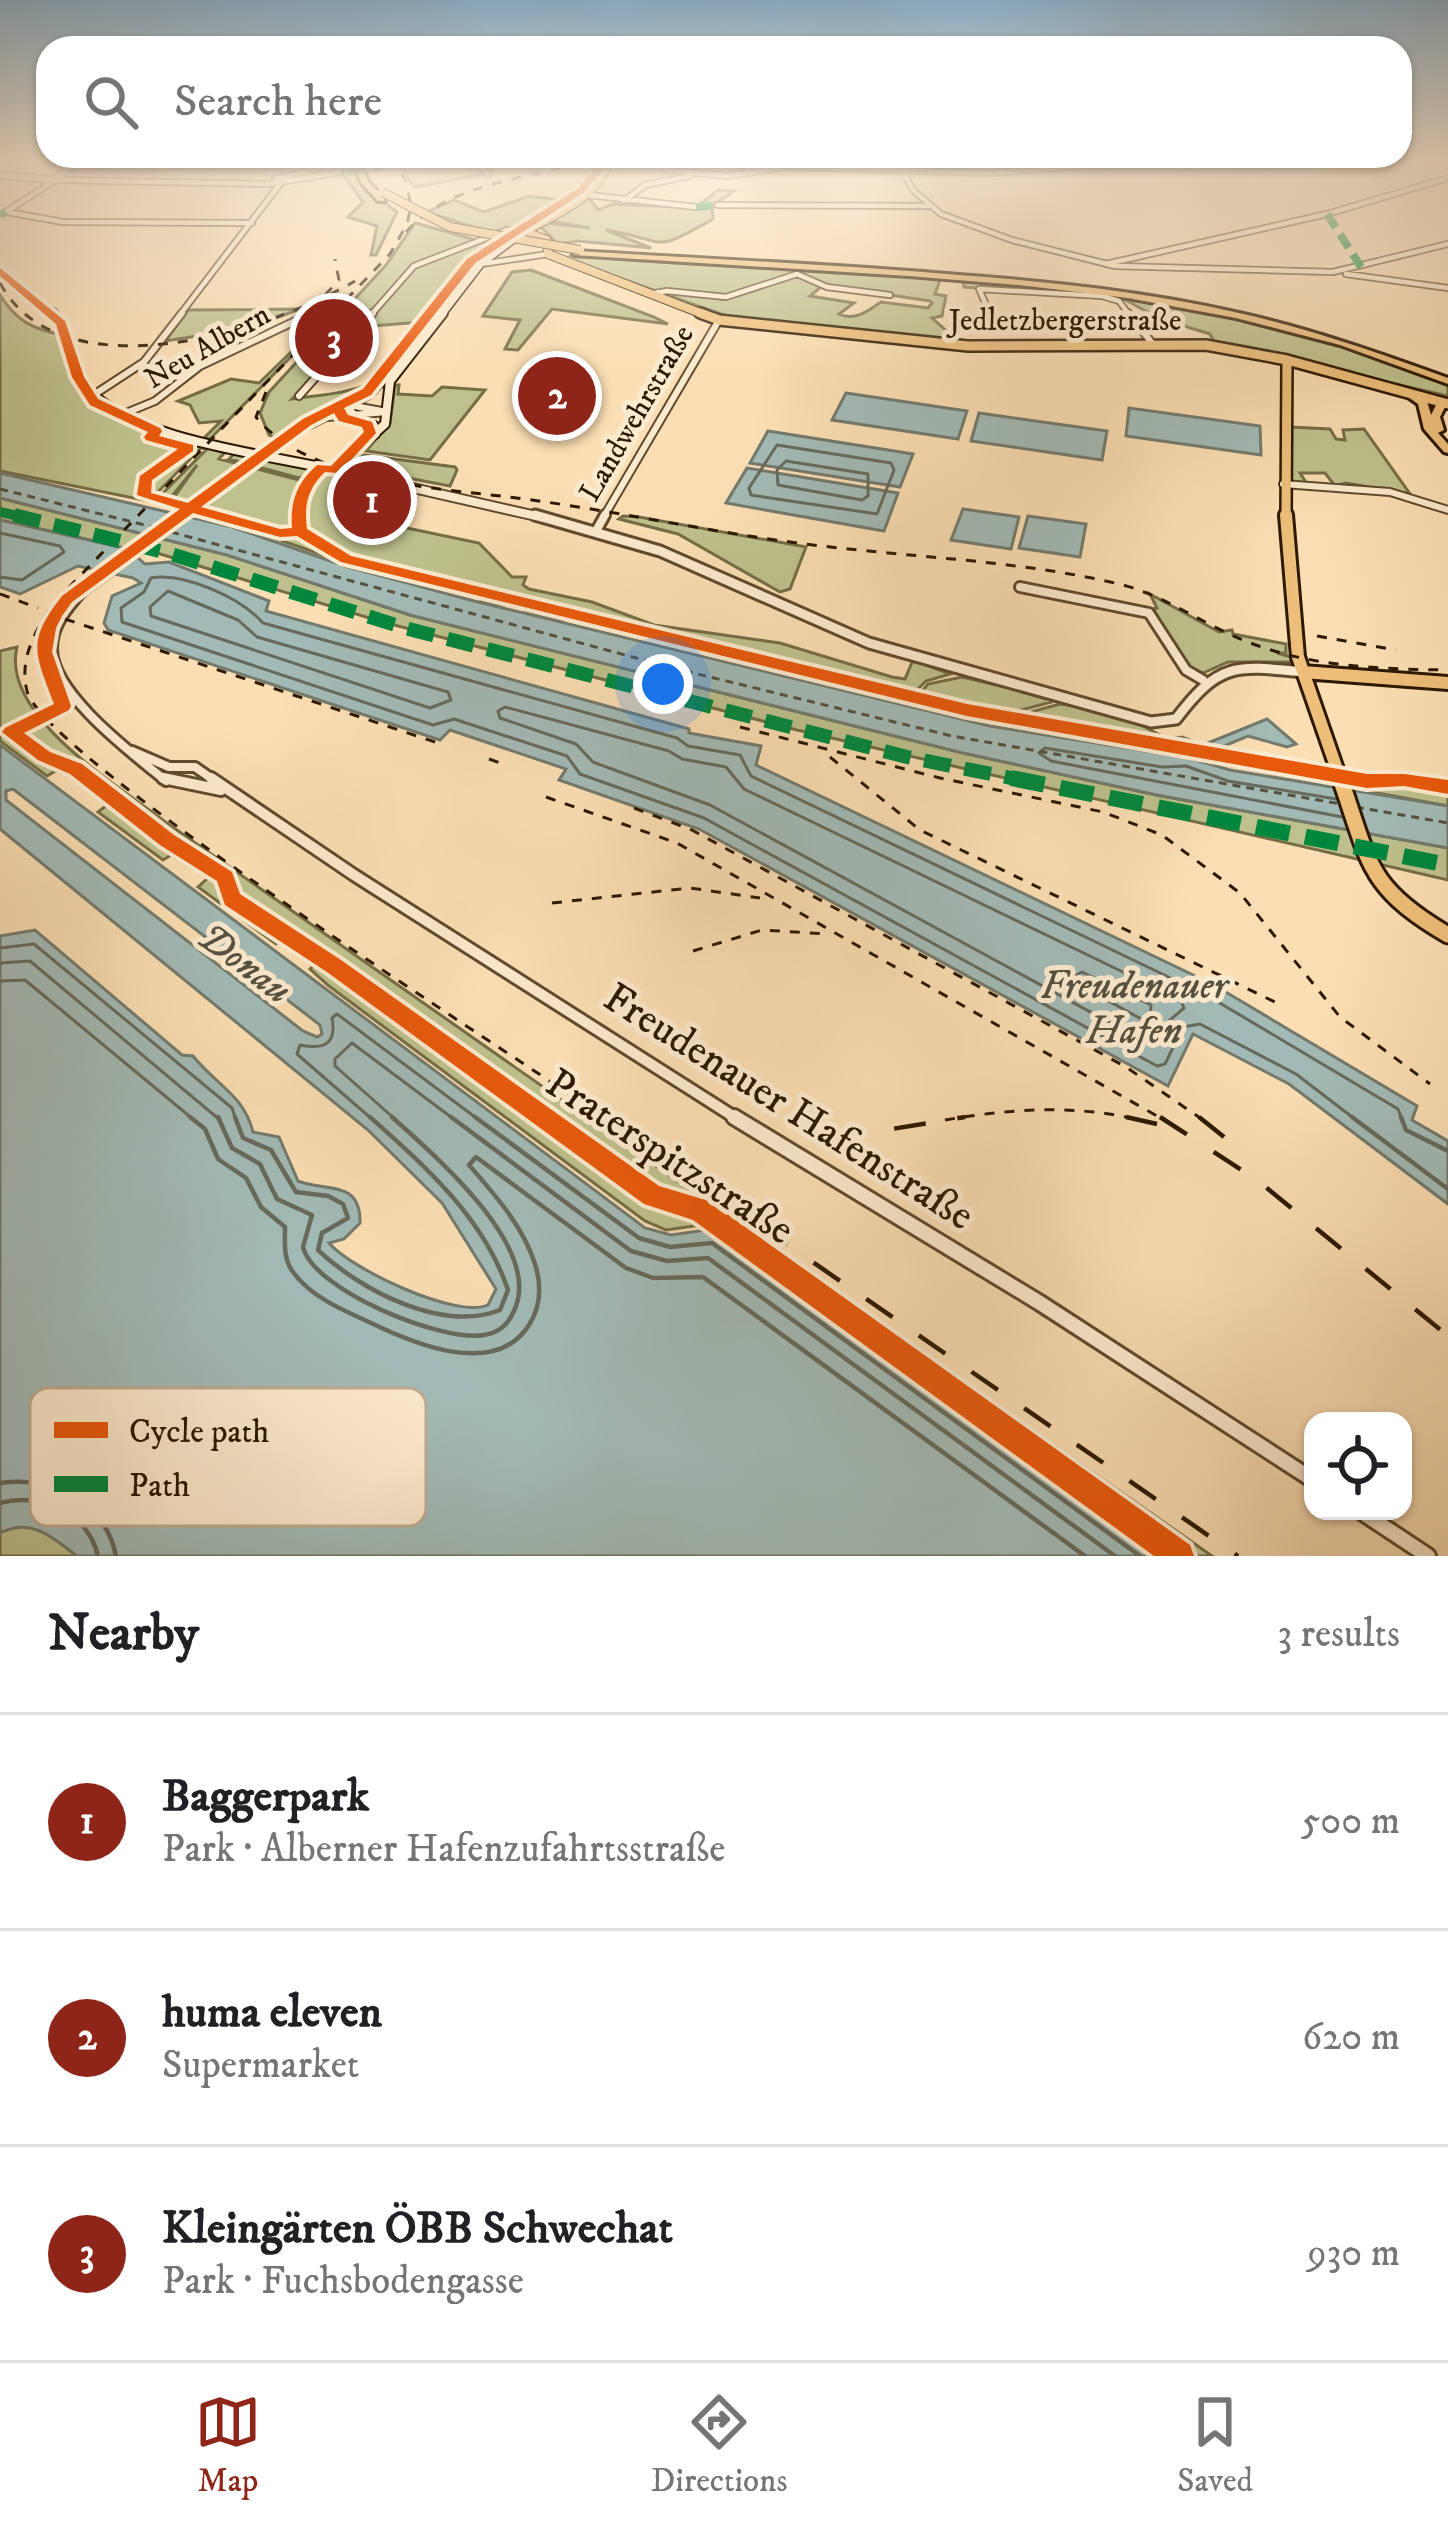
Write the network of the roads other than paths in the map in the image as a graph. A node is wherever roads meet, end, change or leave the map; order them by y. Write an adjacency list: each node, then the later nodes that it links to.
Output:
1 (247, 230): 22 (street)
2 (446, 230): 20 (highway, bridge)
3 (979, 230): 8 (street)
4 (1255, 230): 8 (street)
5 (523, 231): 7 (main road); 9 (main road); 23 (street)
6 (1448, 244): 11 (street)
7 (548, 254): 9 (street); 13 (main road, Jedletzbergerstraße)
8 (1107, 262): 11 (street)
9 (478, 263): 25 (main road); 26 (main road)
10 (0, 271): 22 (main road)
11 (1333, 272): 12 (street)
12 (1448, 288)
13 (649, 294): 14 (street); 16 (main road, Jedletzbergerstraße)
14 (890, 295)
15 (313, 312): 27 (street, Neu Albern)
16 (718, 320): 18 (main road, Jedletzbergerstraße); 36 (street, Landwehrstraße)
17 (993, 321): 18 (street)
18 (1152, 343): 19 (main road, Jedletzbergerstraße)
19 (1287, 366): 21 (main road, Jedletzbergerstraße); 34 (main road)
20 (1448, 379)
21 (1406, 392): 24 (main road); 28 (highway)
22 (92, 396): 27 (main road)
23 (298, 396)
24 (1442, 402): 28 (highway); 32 (highway)
25 (349, 405): 26 (street); 29 (main road); 30 (street)
26 (387, 412): 29 (street); 31 (main road)
27 (121, 415): 33 (main road)
28 (1426, 415): 32 (highway)
29 (358, 417): 30 (street); 31 (main road)
30 (306, 426): 41 (street, Freudenauer Hafenstraße, bridge)
31 (375, 434): 33 (main road)
32 (1448, 446)
33 (334, 470): 36 (street)
34 (1283, 484): 35 (street); 38 (main road)
35 (1448, 510)
36 (596, 532): 39 (street)
37 (1019, 587): 39 (street)
38 (1303, 672): 39 (street); 40 (main road); 49 (main road)
39 (1204, 680)
40 (1448, 683)
41 (75, 701): 42 (street); 43 (street, Freudenauer Hafenstraße)
42 (11, 732)
43 (132, 751): 44 (street, Freudenauer Hafenstraße); 46 (street, Freudenauer Hafenstraße)
44 (176, 768): 45 (street, Freudenauer Hafenstraße); 46 (street)
45 (197, 772): 47 (street); 48 (street, Freudenauer Hafenstraße)
46 (167, 778): 47 (street, Freudenauer Hafenstraße)
47 (187, 783): 48 (street, Freudenauer Hafenstraße)
48 (229, 792): 50 (street, Freudenauer Hafenstraße)
49 (1448, 935)
50 (1304, 1474)
51 (1374, 1520): 52 (street)
52 (1428, 1556)

